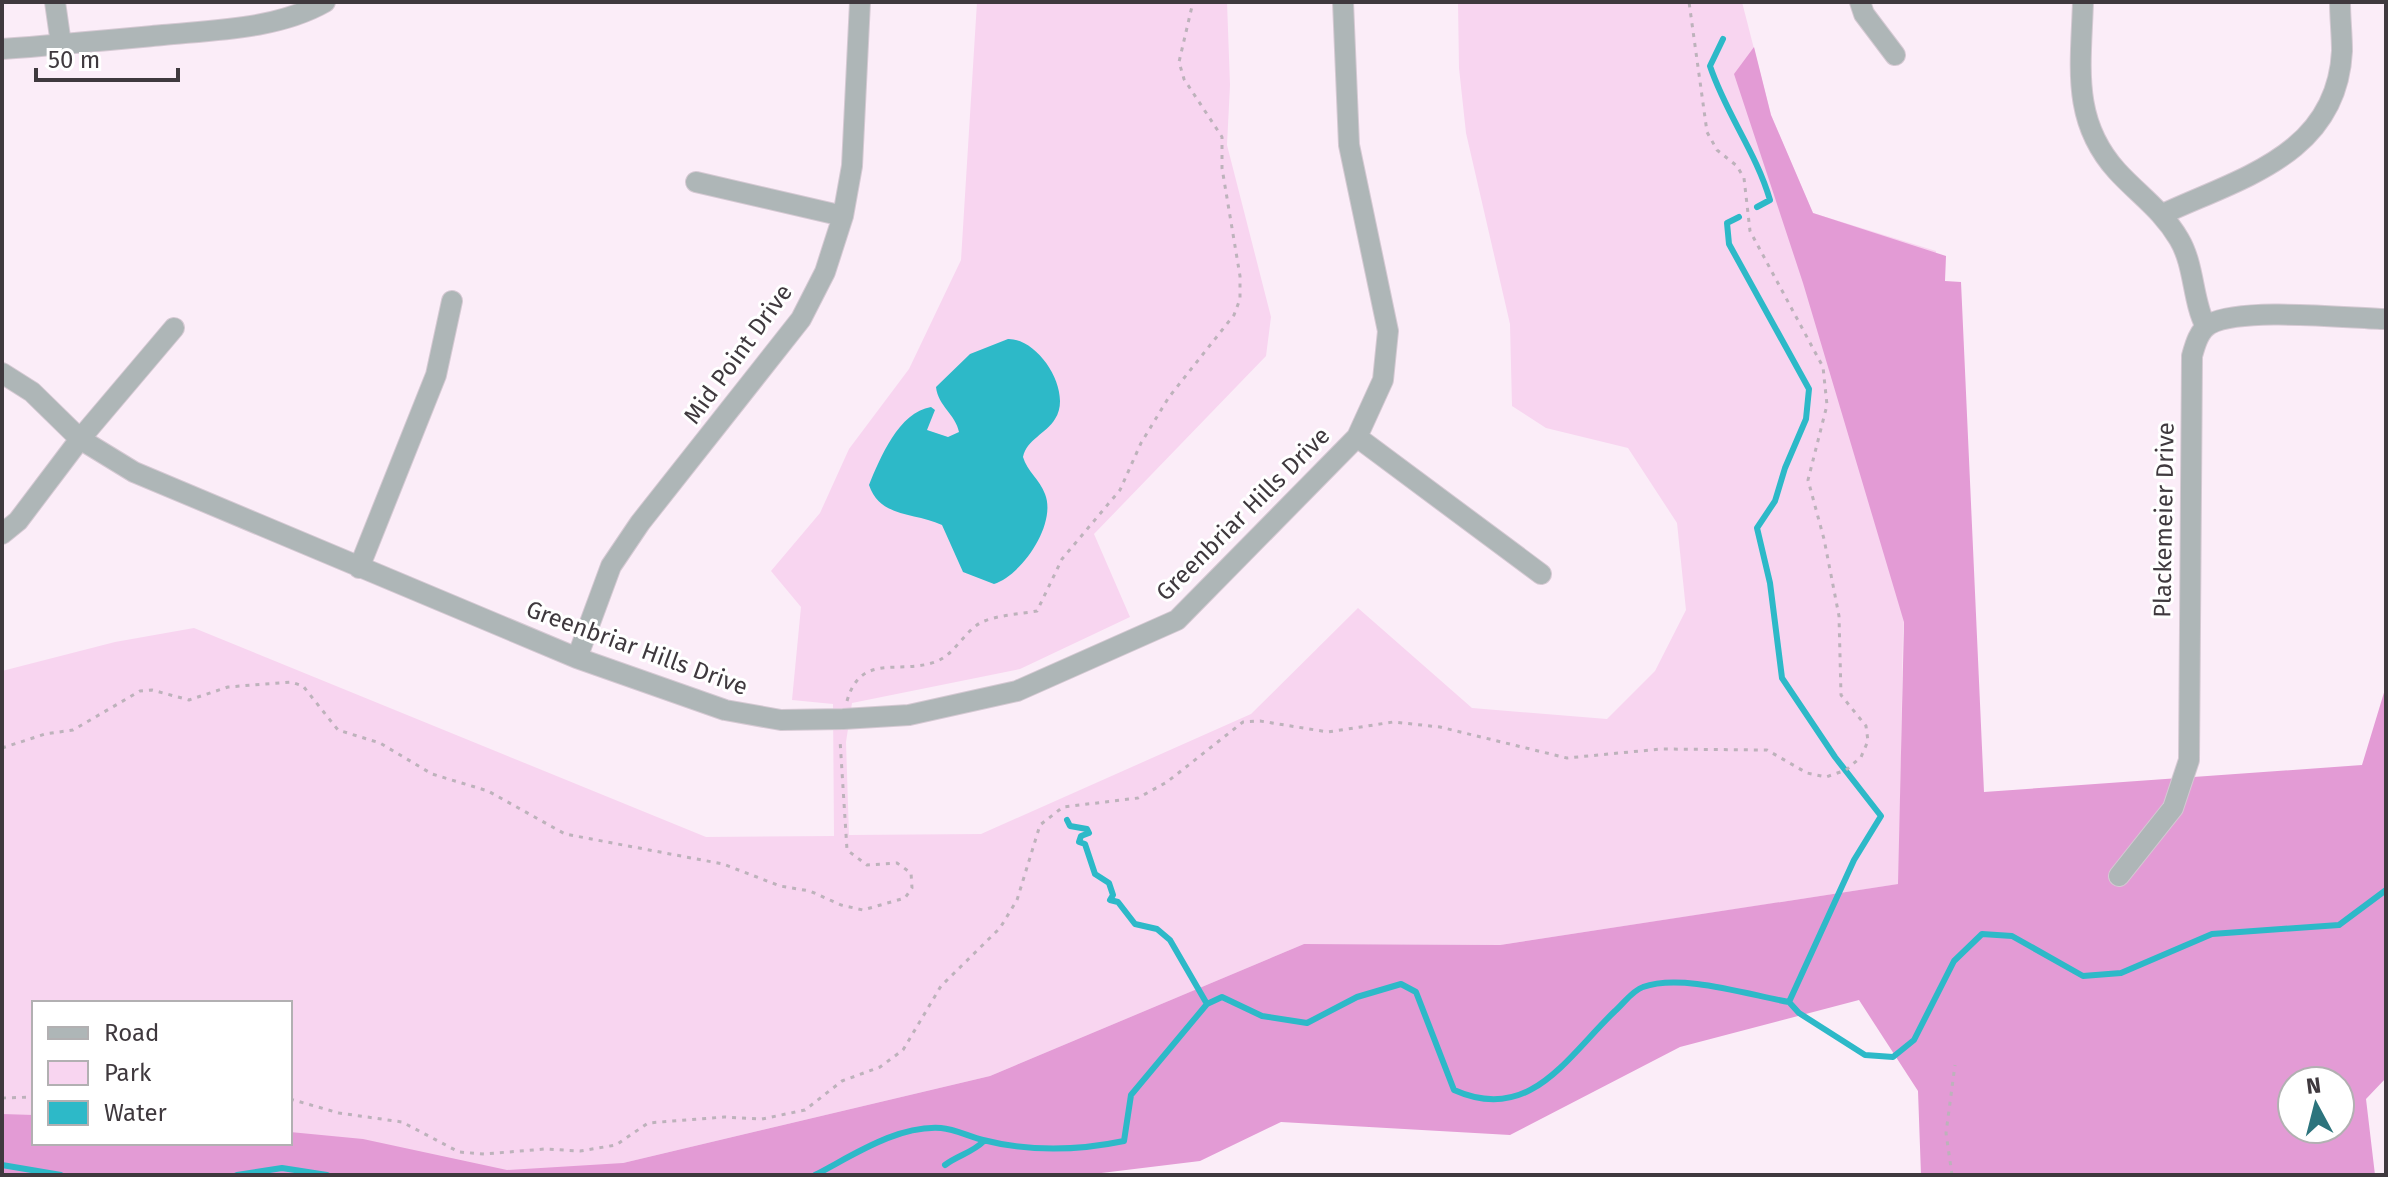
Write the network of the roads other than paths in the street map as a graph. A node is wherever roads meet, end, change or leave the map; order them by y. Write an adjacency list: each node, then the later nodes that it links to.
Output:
1 (55, 2): 8 (street)
2 (325, 2): 8 (street)
3 (860, 2): 13 (street, Mid Point Drive)
4 (1343, 2): 19 (street, Greenbriar Hills Drive)
5 (1860, 2): 10 (street)
6 (2083, 2): 12 (street)
7 (2340, 2): 12 (street)
8 (61, 44): 9 (street)
9 (2, 49)
10 (1895, 55)
11 (696, 182): 13 (street)
12 (2163, 214): 16 (street)
13 (843, 216): 24 (street, Mid Point Drive)
14 (452, 301): 22 (street)
15 (2386, 319): 16 (street)
16 (2206, 327): 25 (street, Plackemeier Drive)
17 (174, 328): 20 (street)
18 (2, 373): 20 (street, Greenbriar Hills Drive)
19 (1357, 437): 23 (street); 24 (street, Greenbriar Hills Drive)
20 (80, 439): 21 (street); 22 (street, Greenbriar Hills Drive)
21 (2, 534)
22 (359, 568): 24 (street, Greenbriar Hills Drive)
23 (1541, 574)
24 (577, 658)
25 (2119, 876)

